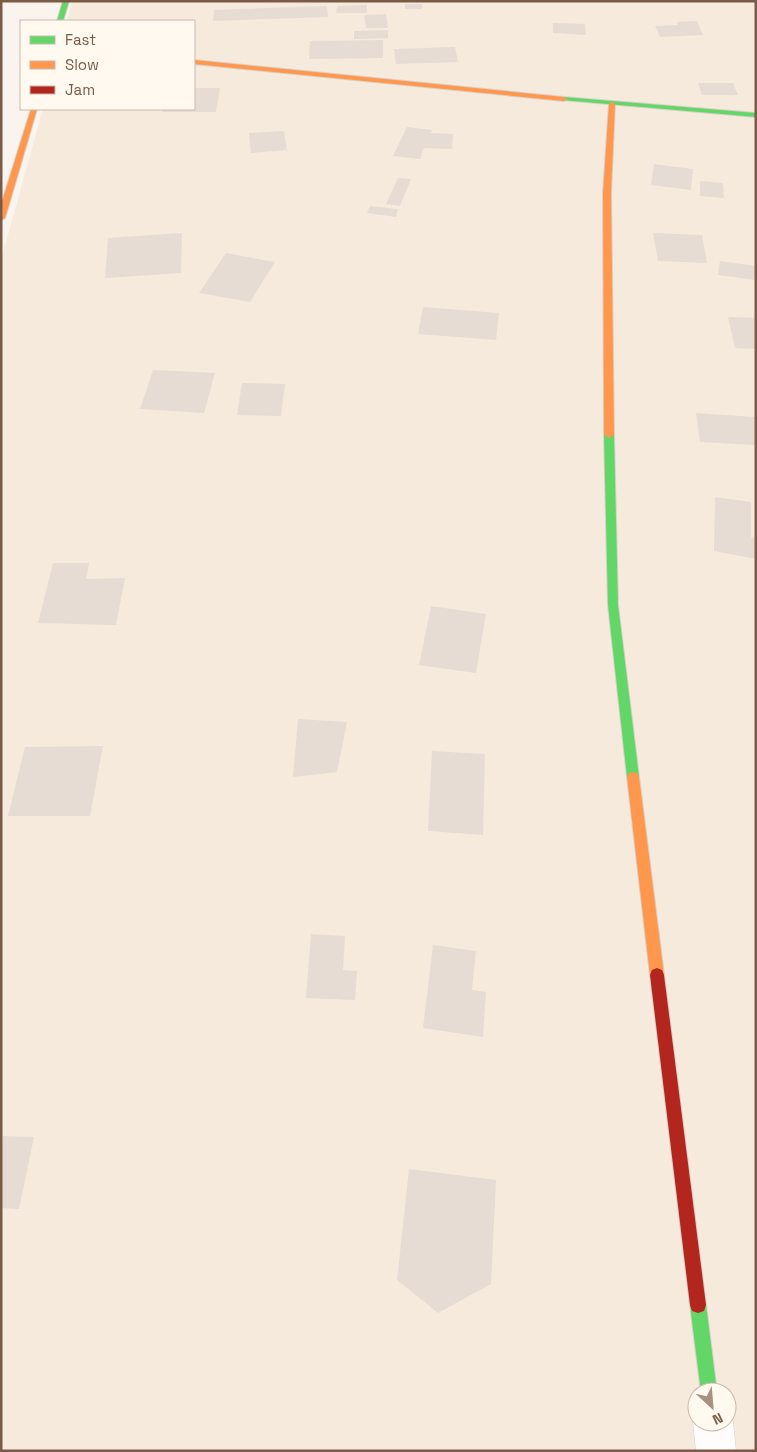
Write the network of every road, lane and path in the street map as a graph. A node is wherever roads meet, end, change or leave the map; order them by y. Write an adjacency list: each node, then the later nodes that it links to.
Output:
1 (66, 1): 2 (street)
2 (60, 20)
3 (195, 62): 4 (street)
4 (612, 104): 6 (street); 8 (street)
5 (34, 110): 7 (street)
6 (756, 115)
7 (1, 218)
8 (708, 1382)
9 (714, 1432): 10 (street)
10 (716, 1451)

